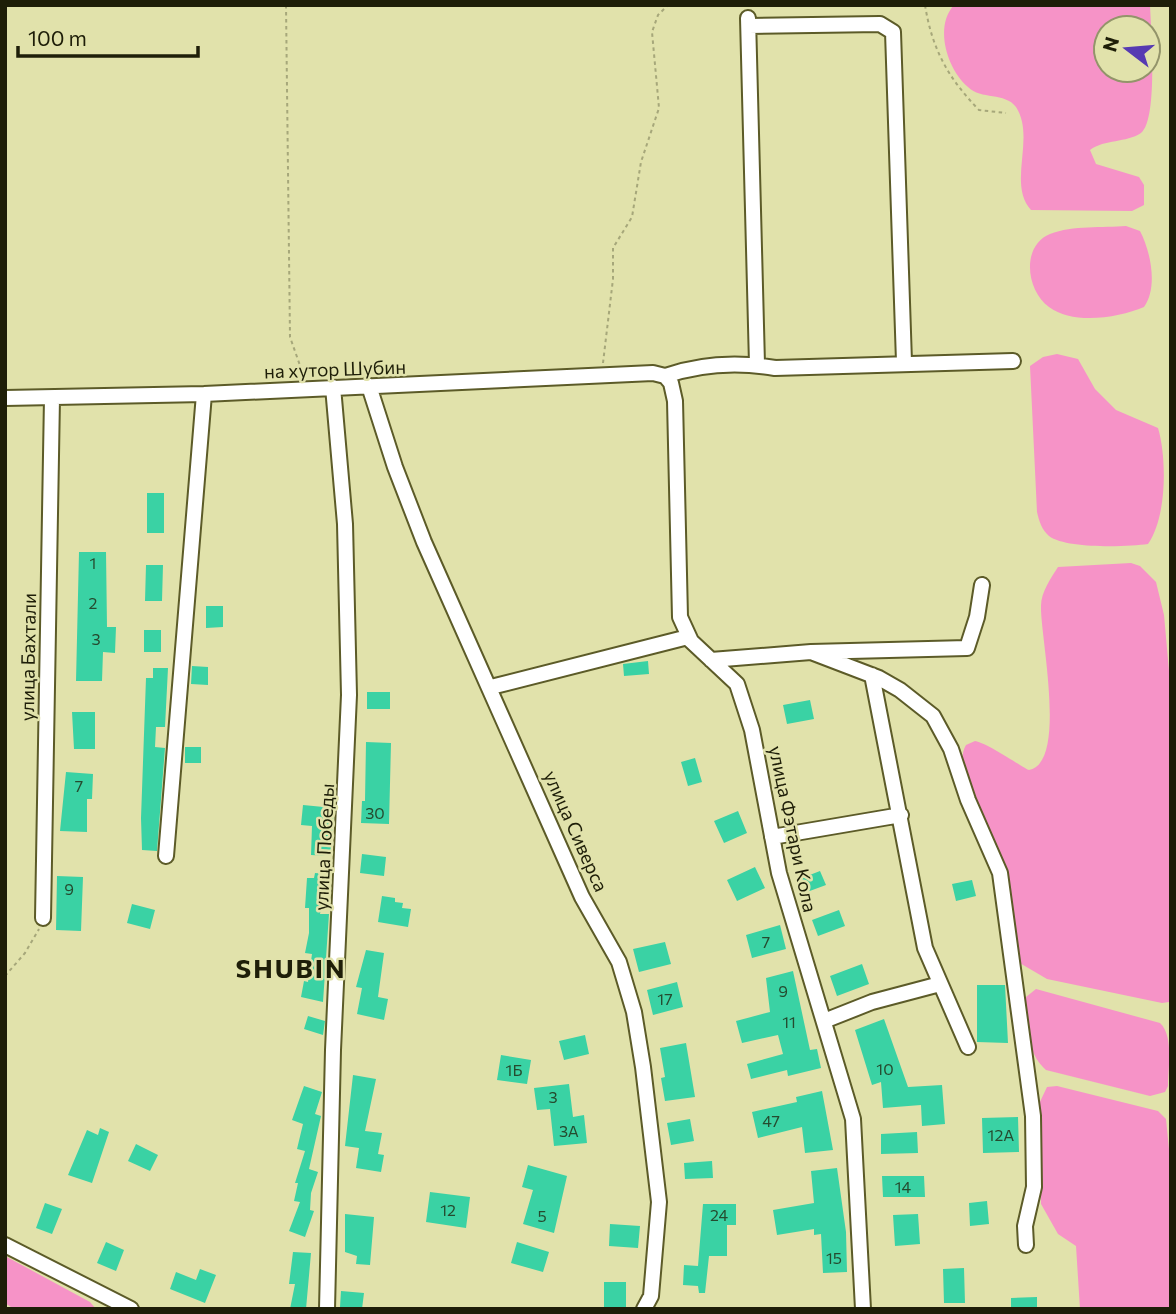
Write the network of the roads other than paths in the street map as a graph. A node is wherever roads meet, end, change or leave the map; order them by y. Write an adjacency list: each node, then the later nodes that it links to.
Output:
1 (1013, 361): 2 (street, на хутор Шубин)
2 (904, 362): 3 (street, на хутор Шубин); 3 (street)
3 (757, 364): 4 (street, на хутор Шубин)
4 (665, 376): 5 (street, на хутор Шубин); 11 (street)
5 (369, 386): 6 (street, на хутор Шубин); 15 (street, улица Сиверса)
6 (333, 387): 7 (street, на хутор Шубин); 26 (street, улица Победы)
7 (204, 394): 9 (street, на хутор Шубин); 18 (street)
8 (5, 398): 9 (street, на хутор Шубин)
9 (52, 398): 19 (street, улица Бахтали)
10 (982, 585): 12 (street)
11 (688, 637): 13 (street, улица Фэтари Кола); 15 (street)
12 (811, 652): 13 (street); 14 (street)
13 (711, 660): 17 (street, улица Фэтари Кола)
14 (872, 675): 16 (street); 24 (street)
15 (491, 687): 27 (street, улица Сиверса)
16 (901, 815): 17 (street); 20 (street)
17 (772, 837): 21 (street, улица Фэтари Кола)
18 (166, 856)
19 (43, 918)
20 (940, 984): 21 (street); 22 (street)
21 (824, 1021): 28 (street, улица Фэтари Кола)
22 (968, 1047)
23 (5, 1245): 25 (street)
24 (1026, 1245)
25 (131, 1309)
26 (327, 1309)
27 (644, 1309)
28 (863, 1309)

